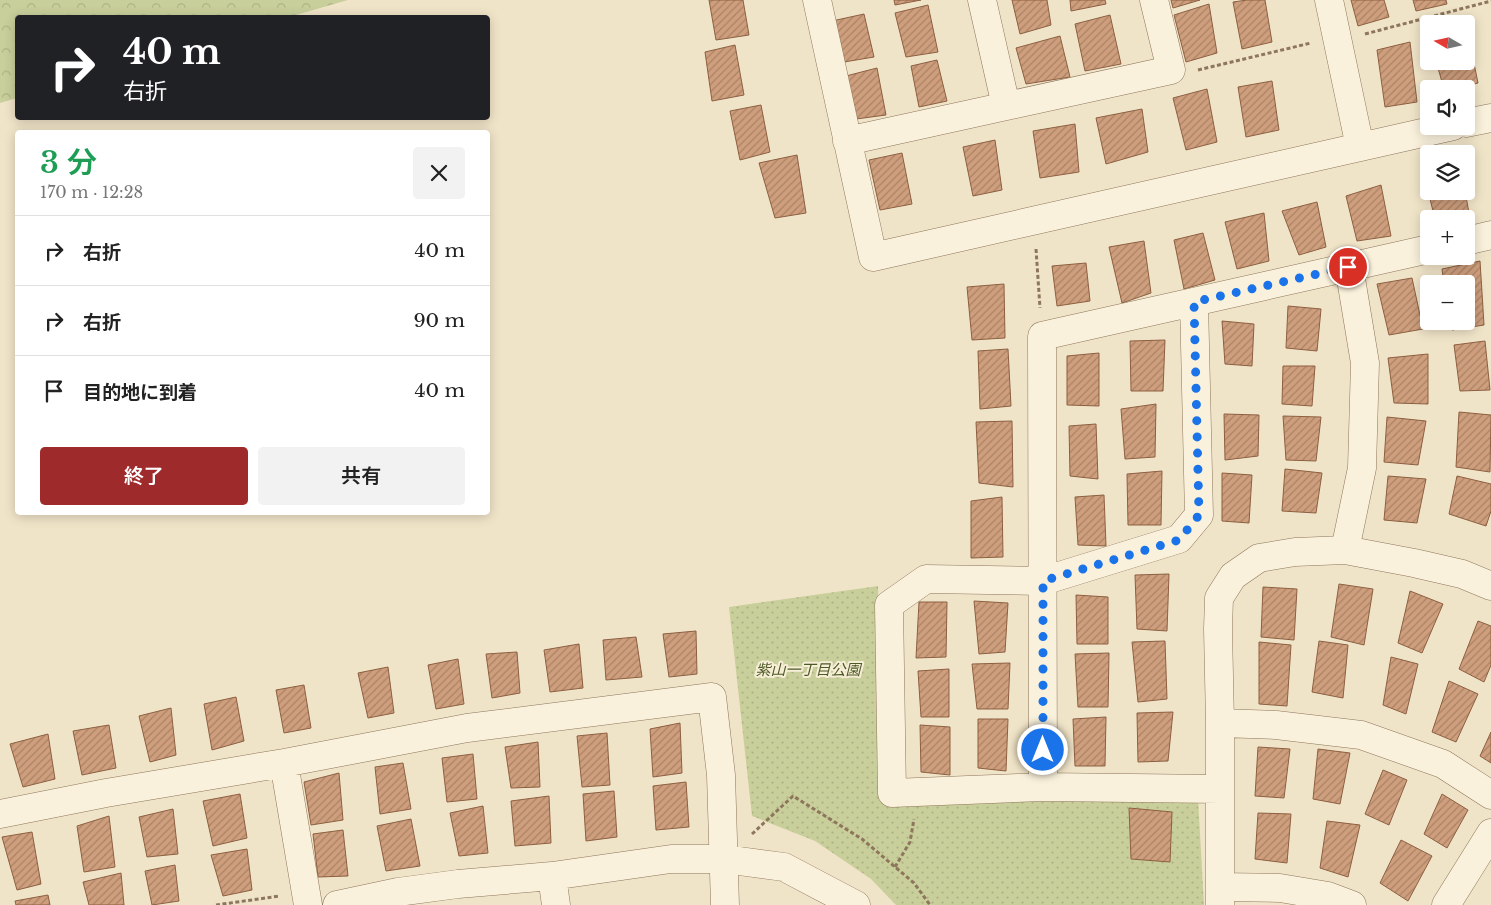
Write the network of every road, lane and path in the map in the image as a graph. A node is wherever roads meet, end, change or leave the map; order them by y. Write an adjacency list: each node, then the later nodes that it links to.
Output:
1 (817, 0): 13 (street)
2 (982, 0): 9 (street)
3 (1154, 0): 8 (street)
4 (1329, 0): 14 (street)
5 (1491, 1): 6 (path)
6 (1361, 35)
7 (1315, 42): 8 (path)
8 (1171, 70): 9 (street)
9 (1006, 106): 13 (street)
10 (1491, 118): 11 (street)
11 (1475, 121)
12 (1420, 133): 14 (street)
13 (847, 141): 14 (street)
14 (1360, 147)
15 (1491, 235): 16 (street)
16 (1475, 238)
17 (1036, 248): 21 (path)
18 (1420, 251): 19 (street)
19 (1348, 267): 20 (street); 22 (street)
20 (1194, 302): 21 (street); 23 (street)
21 (1042, 336): 23 (street)
22 (1345, 550): 24 (street); 25 (street)
23 (1043, 581): 27 (street); 29 (street)
24 (1489, 581)
25 (1220, 723): 28 (street); 30 (street)
26 (284, 763): 31 (street); 33 (street); 40 (street)
27 (1043, 788): 28 (street); 29 (street)
28 (1220, 789): 37 (street)
29 (914, 792): 34 (path)
30 (1491, 795)
31 (0, 814)
32 (1491, 833): 47 (street)
33 (724, 860): 34 (path); 35 (street); 43 (street); 44 (street)
34 (895, 867): 45 (path)
35 (552, 876): 38 (street); 42 (street)
36 (280, 896): 39 (path)
37 (1220, 896): 46 (street)
38 (399, 898): 41 (street)
39 (216, 905)
40 (308, 905)
41 (337, 905)
42 (556, 905)
43 (725, 905)
44 (856, 905)
45 (930, 905)
46 (1352, 905)
47 (1446, 905)

